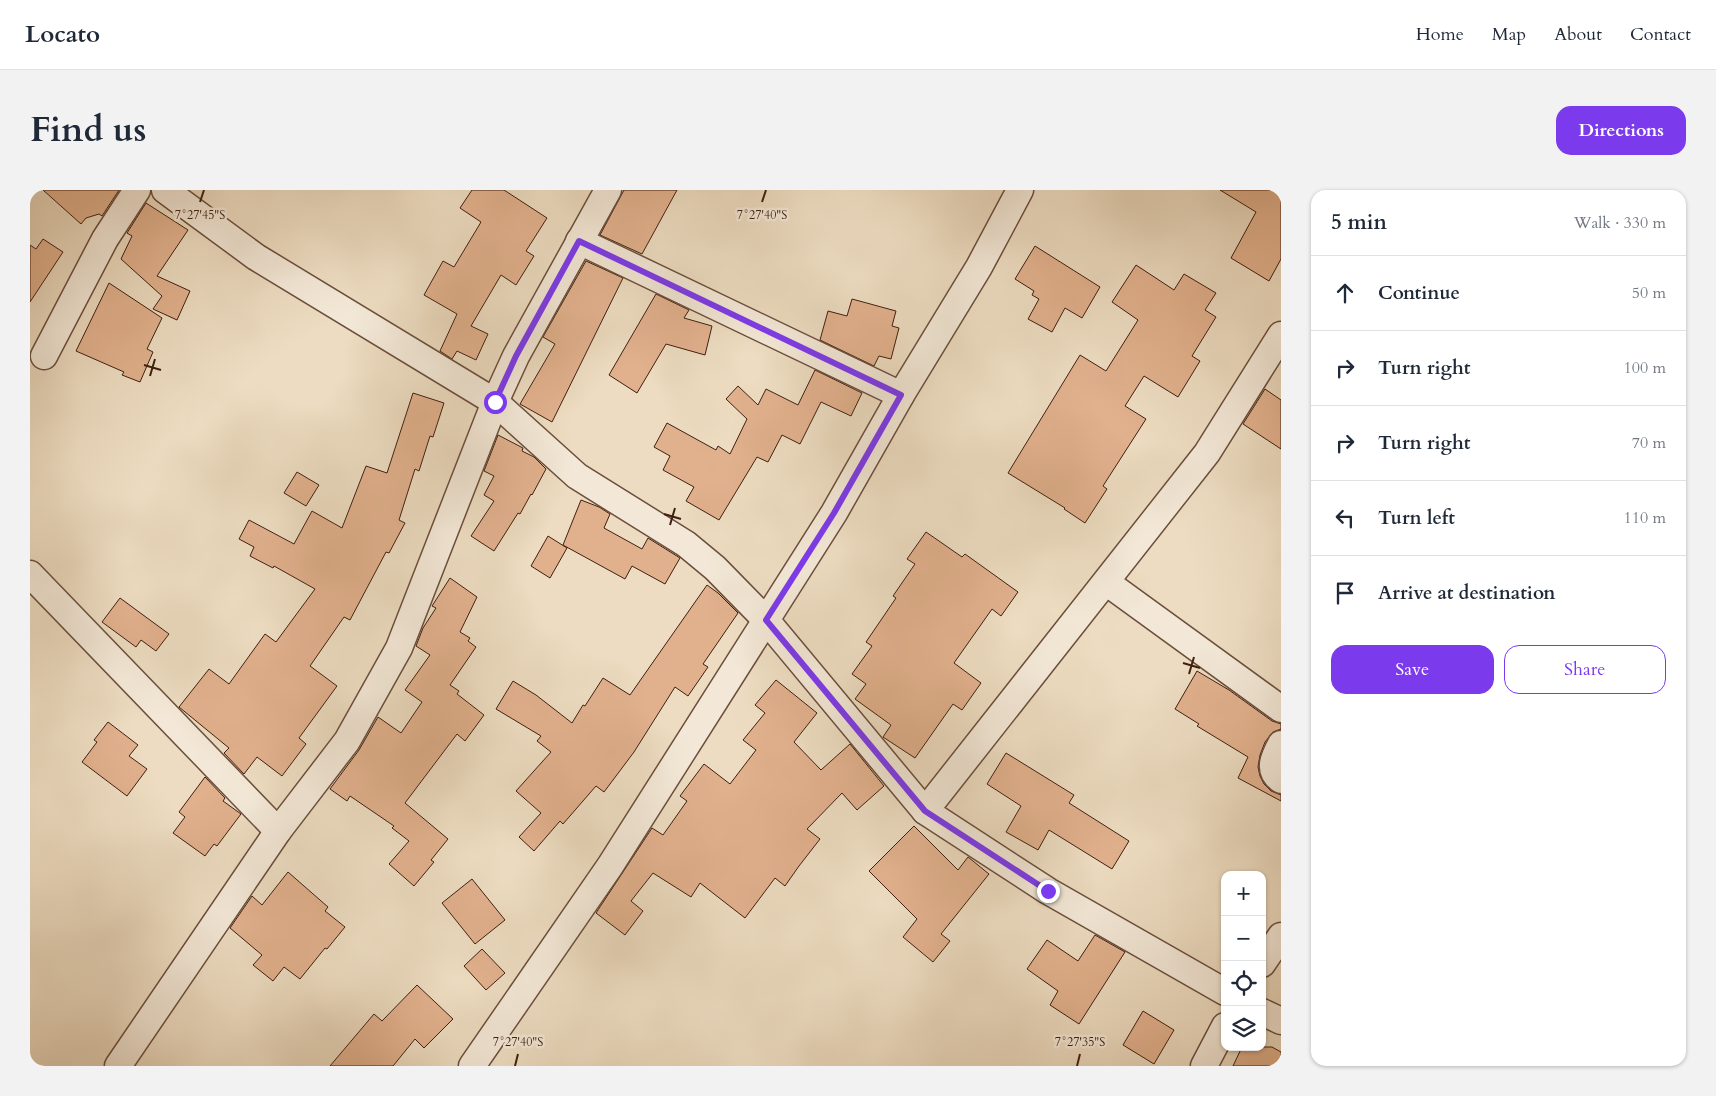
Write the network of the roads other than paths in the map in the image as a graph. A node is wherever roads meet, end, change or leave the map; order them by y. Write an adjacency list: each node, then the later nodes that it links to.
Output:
1 (137, 190): 7 (street)
2 (166, 190): 9 (street)
3 (608, 190): 5 (street)
4 (1020, 190): 8 (street)
5 (579, 241): 8 (street); 9 (street)
6 (1281, 334): 11 (street)
7 (44, 356)
8 (901, 395): 12 (street)
9 (495, 402): 12 (street); 17 (street)
10 (30, 574): 17 (street)
11 (1106, 582): 13 (street); 16 (street)
12 (766, 620): 16 (street); 25 (street)
13 (1281, 709)
14 (1281, 744): 15 (street)
15 (1281, 780)
16 (925, 811): 20 (street)
17 (278, 831): 24 (street)
18 (1281, 936): 19 (street)
19 (1264, 961)
20 (1221, 990)
21 (1266, 1014): 22 (street)
22 (1281, 1021)
23 (1221, 1034): 26 (street)
24 (118, 1066)
25 (472, 1066)
26 (1204, 1066)

